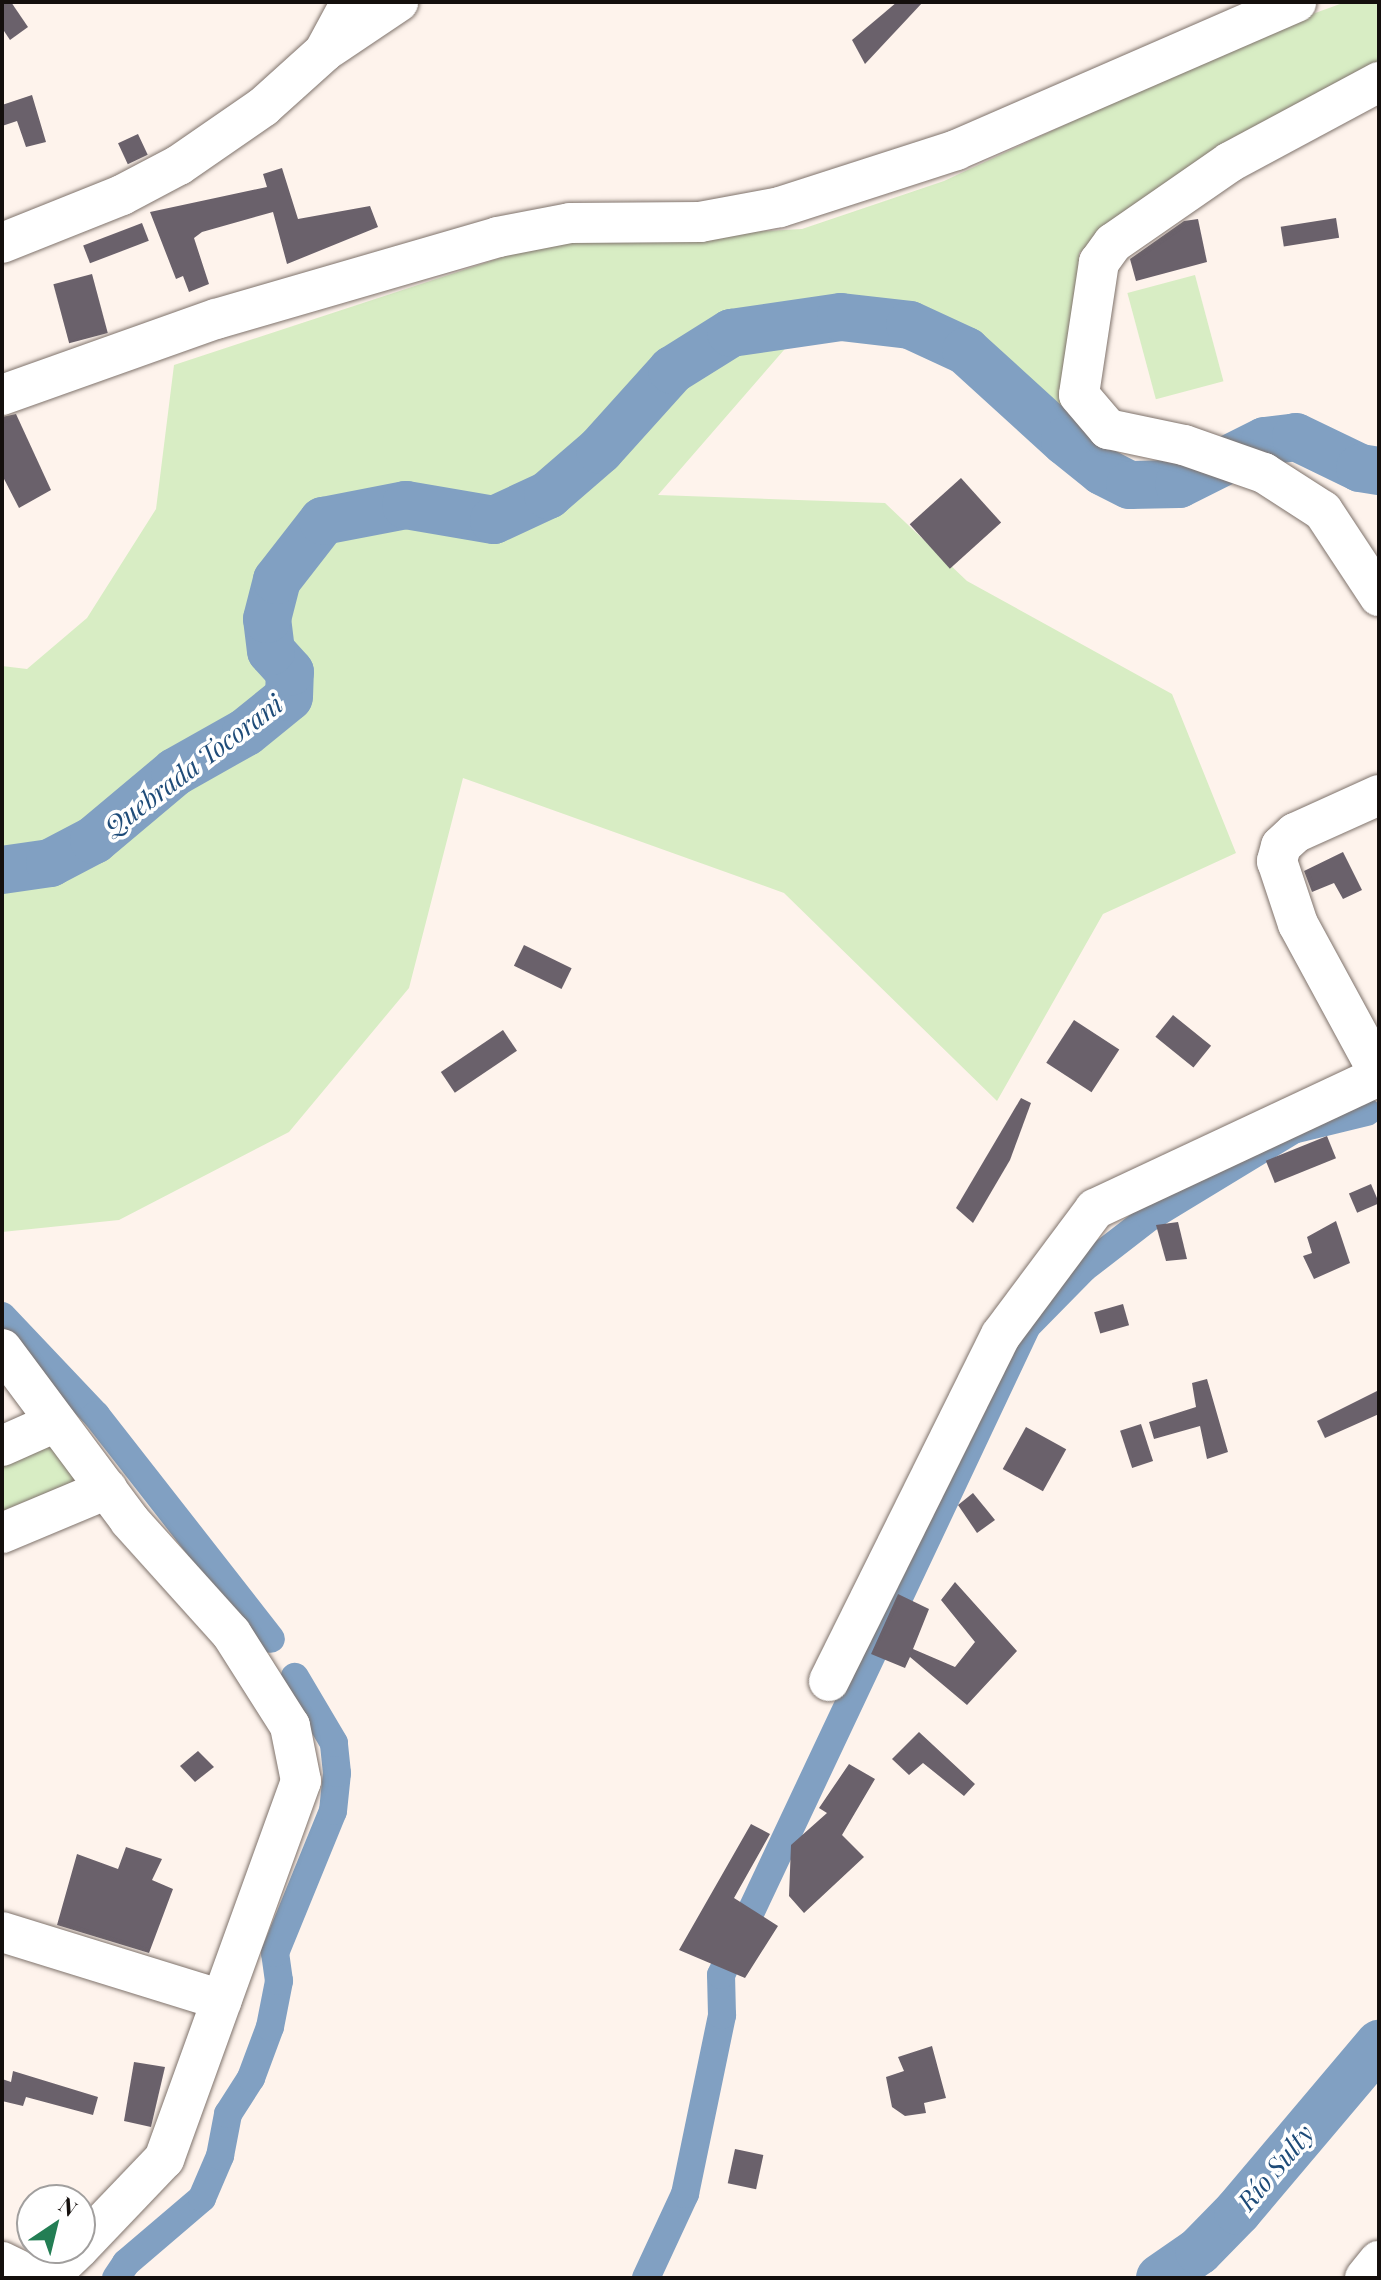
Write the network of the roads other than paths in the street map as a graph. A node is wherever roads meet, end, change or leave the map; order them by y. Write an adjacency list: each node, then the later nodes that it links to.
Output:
1 (351, 2): 4 (street)
2 (398, 2): 4 (street)
3 (1296, 2): 7 (street)
4 (324, 52): 6 (street)
5 (1379, 82): 8 (street)
6 (2, 243)
7 (2, 395)
8 (1379, 596)
9 (1379, 795): 10 (street)
10 (1379, 1075): 16 (street)
11 (2, 1349): 12 (street)
12 (56, 1422): 13 (street); 14 (street)
13 (2, 1446)
14 (107, 1489): 15 (street); 18 (street)
15 (2, 1533)
16 (829, 1681)
17 (2, 1932): 18 (street)
18 (222, 2000): 19 (street)
19 (96, 2229)
20 (1379, 2261): 23 (street)
21 (2, 2262): 22 (street)
22 (35, 2278)
23 (1365, 2278)

